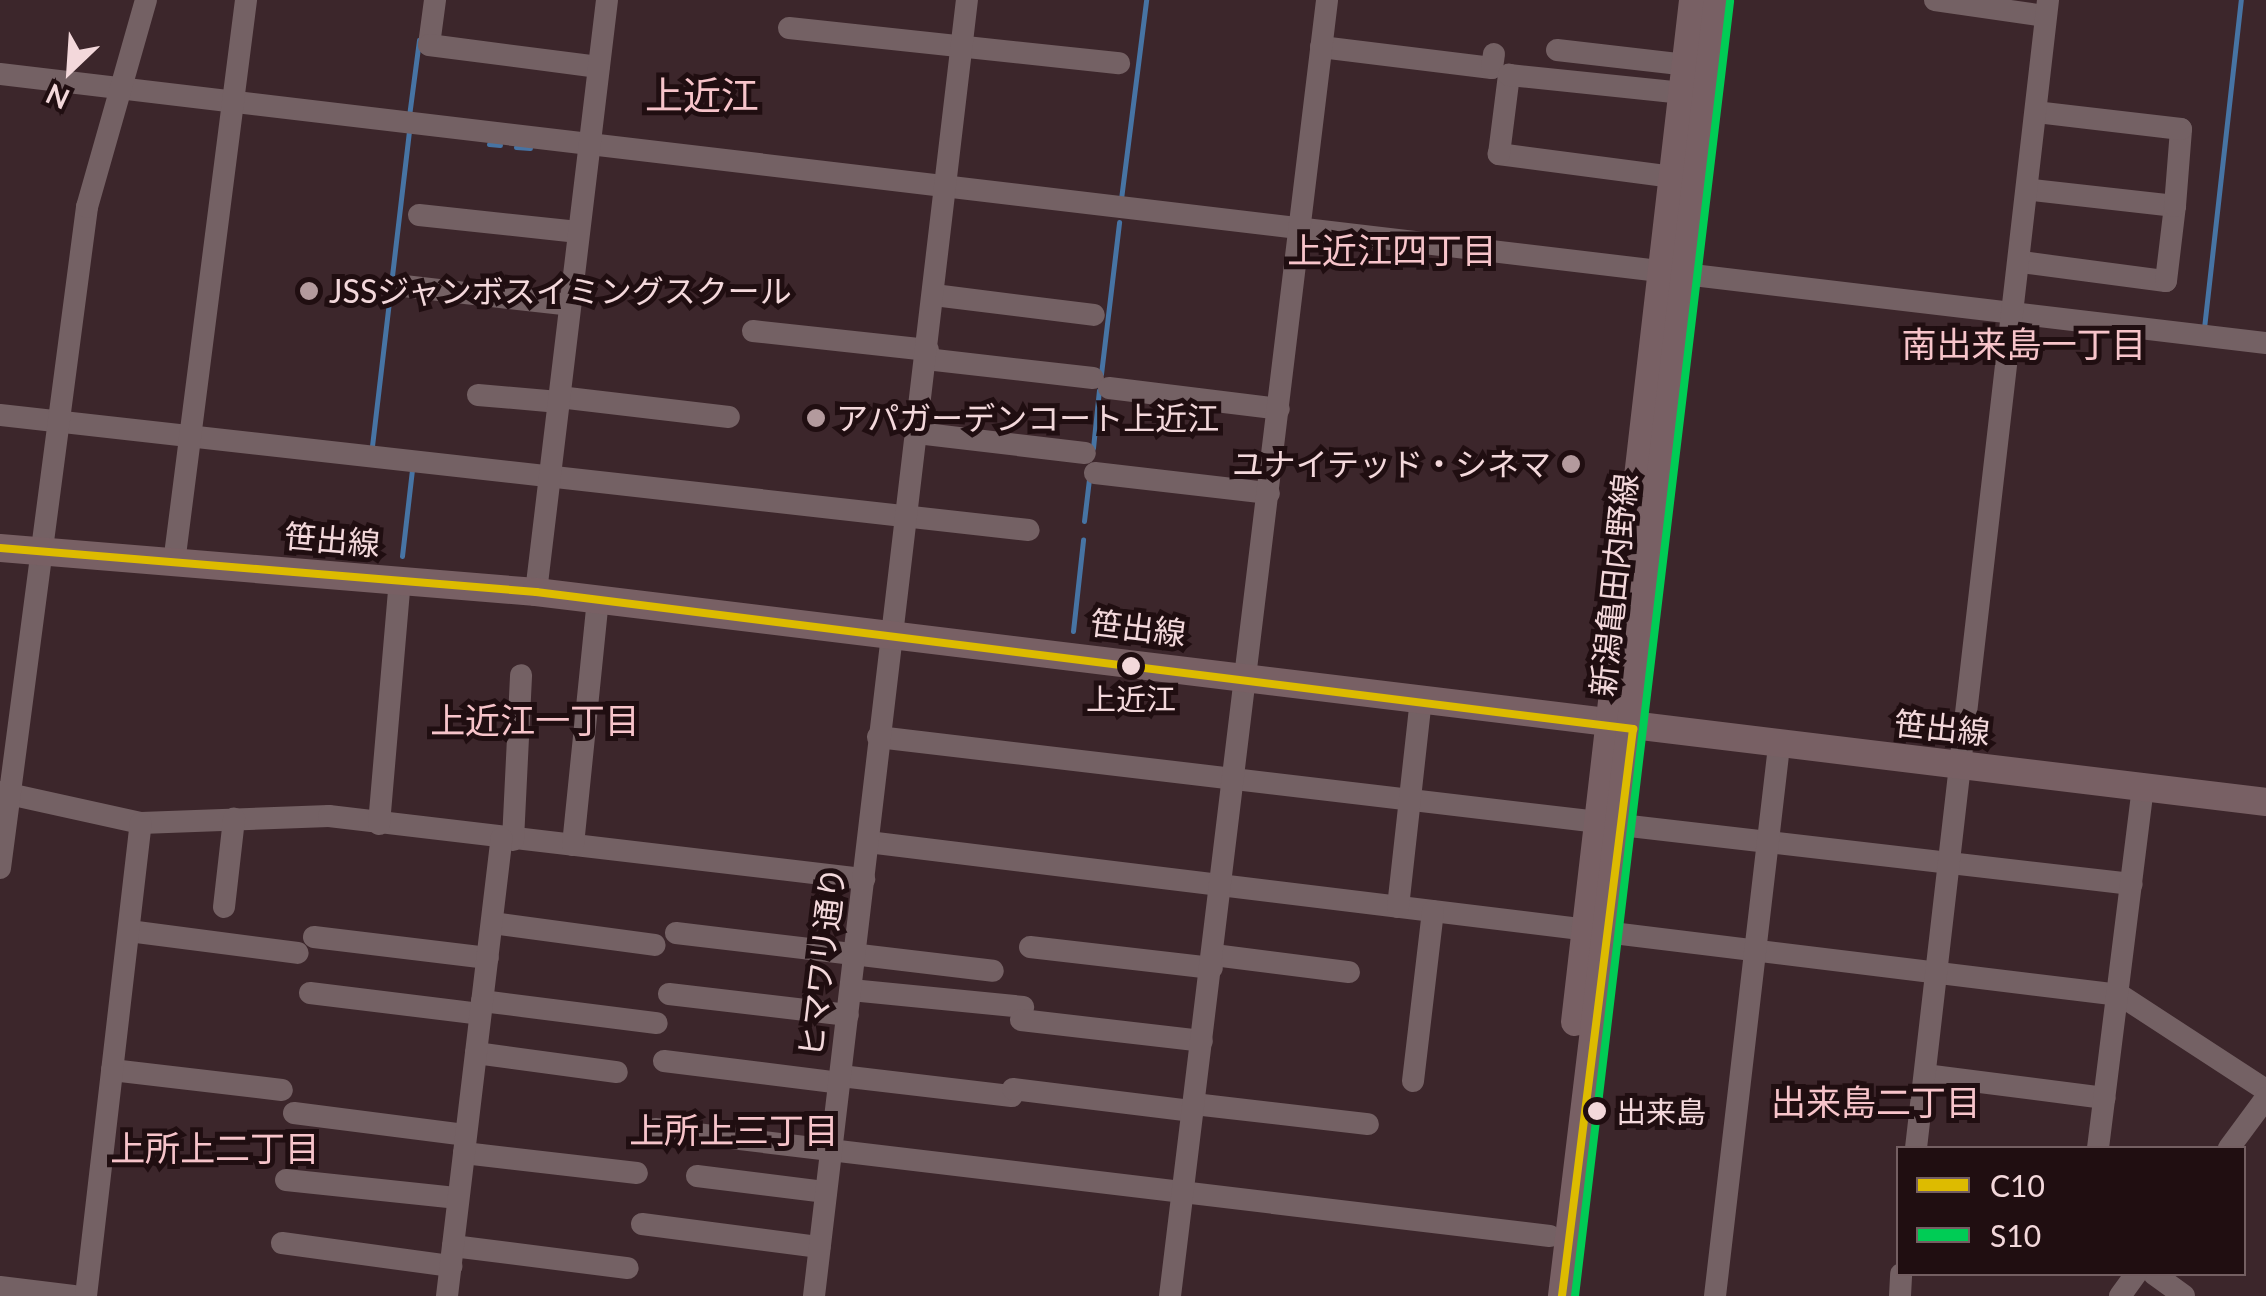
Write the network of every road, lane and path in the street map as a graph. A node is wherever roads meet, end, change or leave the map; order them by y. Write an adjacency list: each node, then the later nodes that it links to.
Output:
1 (146, 0): 20 (street)
2 (246, 0): 21 (street)
3 (435, 0): 17 (street)
4 (607, 0): 17 (street)
5 (967, 0): 13 (street, ヒマワリ通り)
6 (1327, 0): 12 (street)
7 (1693, 0): 19 (main road, 新潟亀田内野線)
8 (1718, 0): 32 (main road, 新潟亀田内野線)
9 (1935, 0): 10 (street)
10 (2047, 8): 22 (street)
11 (789, 28): 13 (street)
12 (1321, 47): 15 (street); 29 (street)
13 (962, 48): 16 (street); 25 (street, ヒマワリ通り)
14 (1557, 50): 19 (street)
15 (1494, 54)
16 (1119, 63)
17 (598, 67): 23 (street)
18 (0, 74): 20 (street)
19 (1684, 79): 24 (main road, 新潟亀田内野線); 24 (street)
20 (114, 88): 21 (street); 46 (street)
21 (234, 102): 23 (street); 48 (street)
22 (2036, 112): 26 (street); 27 (street)
23 (588, 145): 25 (street); 30 (street)
24 (1673, 177): 32 (main road, 新潟亀田内野線)
25 (948, 187): 29 (street); 34 (street, ヒマワリ通り)
26 (2032, 190): 27 (street); 31 (street)
27 (2174, 206): 31 (street)
28 (419, 215): 30 (street)
29 (1299, 230): 32 (street); 43 (street)
30 (578, 232): 35 (street)
31 (2021, 262): 37 (street)
32 (1673, 274): 37 (street); 63 (main road, 新潟亀田内野線)
33 (404, 286): 35 (street)
34 (934, 295): 36 (street); 40 (street, ヒマワリ通り)
35 (570, 306): 42 (street)
36 (1094, 315)
37 (2014, 318): 39 (street); 66 (street)
38 (752, 331): 40 (street)
39 (2266, 343)
40 (927, 355): 43 (street); 47 (street, ヒマワリ通り)
41 (478, 395): 42 (street)
42 (559, 400): 45 (street); 49 (street)
43 (1279, 409): 50 (street)
44 (0, 415): 46 (street)
45 (728, 417)
46 (60, 421): 48 (street); 54 (street)
47 (917, 433): 50 (street); 51 (street, ヒマワリ通り)
48 (190, 442): 49 (street); 55 (street)
49 (550, 472): 51 (street); 57 (street)
50 (1269, 493): 61 (street)
51 (907, 513): 52 (street); 59 (street, ヒマワリ通り)
52 (1030, 530)
53 (0, 548): 54 (main road, 笹出線)
54 (48, 552): 55 (main road, 笹出線); 69 (street)
55 (174, 563): 56 (main road, 笹出線)
56 (400, 580): 57 (main road, 笹出線); 75 (street)
57 (536, 592): 58 (main road, 笹出線)
58 (598, 600): 59 (main road, 笹出線); 79 (street)
59 (892, 634): 61 (main road, 笹出線); 64 (street, ヒマワリ通り)
60 (522, 675): 76 (street)
61 (1248, 676): 62 (main road, 笹出線); 67 (street)
62 (1420, 700): 63 (main road, 笹出線); 70 (street)
63 (1622, 728): 65 (main road, 笹出線); 74 (main road, 新潟亀田内野線)
64 (878, 736): 67 (street); 77 (street, ヒマワリ通り)
65 (1779, 746): 66 (main road, 笹出線); 78 (street)
66 (1962, 764): 68 (main road, 笹出線); 80 (street)
67 (1236, 780): 70 (street); 84 (street)
68 (2144, 788): 71 (main road, 笹出線); 83 (street)
69 (5, 793): 73 (street); 81 (street)
70 (1409, 800): 74 (street); 86 (street)
71 (2266, 802)
72 (234, 819): 73 (street); 75 (street); 85 (street)
73 (142, 823): 90 (street)
74 (1609, 823): 78 (street); 89 (main road, 新潟亀田内野線)
75 (380, 824): 76 (street)
76 (507, 839): 79 (street); 88 (street)
77 (868, 842): 82 (street, ヒマワリ通り); 84 (street)
78 (1768, 842): 80 (street); 92 (street)
79 (573, 845): 82 (street)
80 (1952, 864): 83 (street); 98 (street)
81 (0, 868)
82 (864, 879): 93 (street, ヒマワリ通り)
83 (2132, 884): 102 (street)
84 (1224, 886): 86 (street); 95 (street)
85 (224, 907)
86 (1398, 907): 87 (street)
87 (1433, 912): 89 (street); 113 (street)
88 (492, 923): 93 (street); 94 (street)
89 (1596, 930): 92 (street); 134 (main road, 新潟亀田内野線); 147 (main road, 新潟亀田内野線)
90 (129, 931): 94 (street); 109 (street)
91 (1030, 947): 95 (street)
92 (1754, 949): 98 (street); 148 (street)
93 (855, 955): 96 (street); 99 (street, ヒマワリ通り)
94 (488, 958): 103 (street)
95 (1213, 962): 97 (street); 106 (street)
96 (993, 971)
97 (1349, 972)
98 (1938, 972): 102 (street); 111 (street)
99 (851, 990): 104 (street, ヒマワリ通り); 106 (street)
100 (310, 993): 103 (street)
101 (670, 994): 104 (street)
102 (2120, 996): 115 (street); 116 (street)
103 (481, 1007): 105 (street); 107 (street)
104 (848, 1015): 112 (street, ヒマワリ通り)
105 (657, 1023)
106 (1202, 1040): 118 (street)
107 (476, 1053): 110 (street); 122 (street)
108 (664, 1061): 112 (street)
109 (112, 1070): 114 (street); 142 (street)
110 (616, 1072)
111 (1926, 1076): 116 (street); 123 (street)
112 (840, 1080): 118 (street); 126 (street, ヒマワリ通り)
113 (1413, 1081)
114 (282, 1090)
115 (2266, 1090)
116 (2105, 1098): 124 (street)
117 (2266, 1098): 125 (street)
118 (1194, 1107): 120 (street); 131 (street)
119 (294, 1113): 122 (street)
120 (1368, 1124)
121 (655, 1129): 126 (street)
122 (464, 1144): 127 (street); 132 (street)
123 (1916, 1146)
124 (2098, 1146)
125 (2230, 1146)
126 (832, 1150): 130 (street, ヒマワリ通り); 131 (street)
127 (637, 1173)
128 (697, 1176): 130 (street)
129 (286, 1180): 132 (street)
130 (826, 1192): 136 (street, ヒマワリ通り)
131 (1182, 1193): 134 (street); 145 (street)
132 (458, 1198): 137 (street)
133 (642, 1224): 136 (street)
134 (1550, 1236): 146 (main road, 新潟亀田内野線)
135 (282, 1243): 137 (street)
136 (820, 1247): 144 (street, ヒマワリ通り)
137 (452, 1256): 138 (street); 143 (street)
138 (628, 1268)
139 (2157, 1276): 149 (street)
140 (0, 1287): 141 (street)
141 (73, 1296)
142 (86, 1296)
143 (447, 1296)
144 (814, 1296)
145 (1170, 1296)
146 (1542, 1296)
147 (1562, 1296)
148 (1715, 1296)
149 (2184, 1296)

